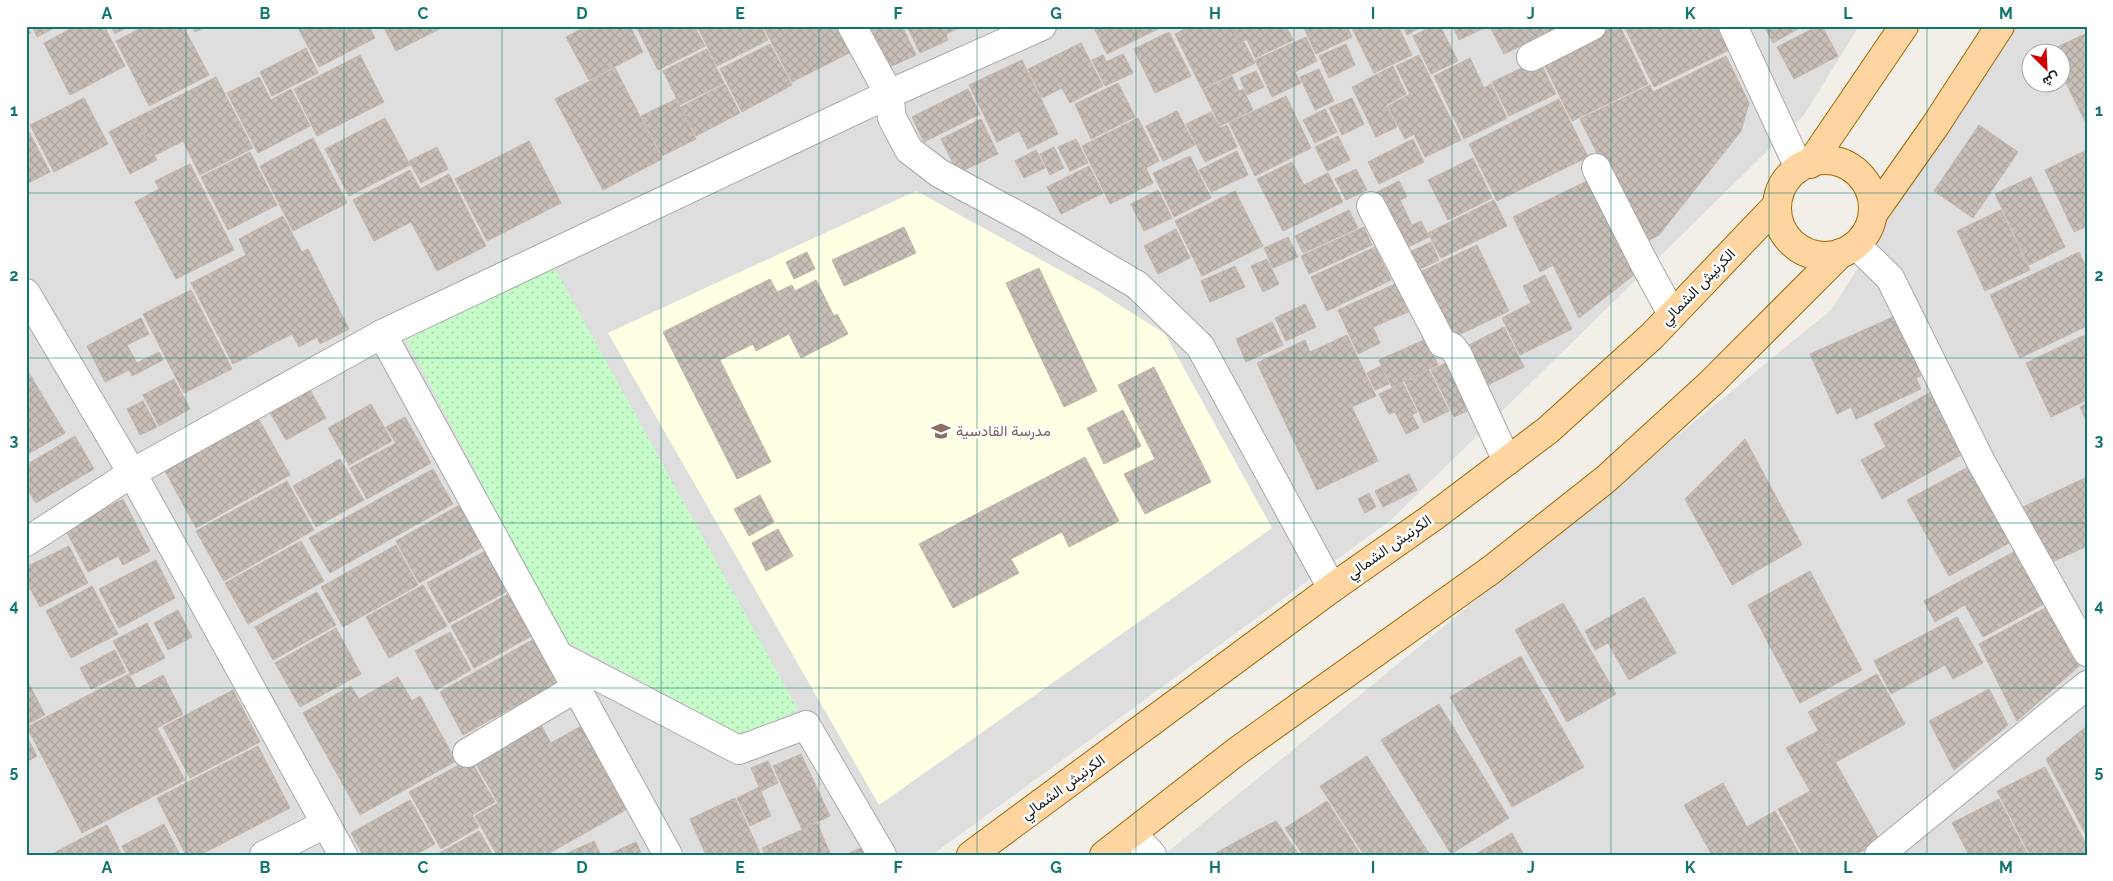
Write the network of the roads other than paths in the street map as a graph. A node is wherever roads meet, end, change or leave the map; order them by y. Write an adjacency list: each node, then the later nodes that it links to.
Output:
1 (852, 26): 8 (street)
2 (1042, 26): 8 (street)
3 (1592, 26): 7 (street)
4 (1733, 26): 9 (street)
5 (1904, 26): 9 (main road)
6 (2000, 26): 13 (main road)
7 (1531, 57)
8 (889, 94): 17 (street); 21 (street)
9 (1805, 166): 11 (main road); 13 (main road)
10 (1596, 168): 16 (street)
11 (1777, 205): 14 (main road); 16 (main road, الكرنيش الشمالي)
12 (1372, 206): 18 (street)
13 (1873, 214): 14 (main road)
14 (1848, 249): 22 (street); 28 (main road)
15 (26, 293): 19 (street)
16 (1672, 314): 18 (main road, الكرنيش الشمالي)
17 (382, 334): 19 (street); 23 (street)
18 (1507, 461): 21 (main road, الكرنيش الشمالي)
19 (132, 473): 20 (street); 27 (street)
20 (26, 542)
21 (1332, 588): 33 (main road, الكرنيش الشمالي)
22 (2087, 652)
23 (559, 656): 25 (street); 32 (street)
24 (2087, 684): 36 (street)
25 (576, 688): 26 (street); 31 (street)
26 (467, 753)
27 (325, 824): 29 (street); 30 (street)
28 (1133, 834): 34 (main road); 35 (street)
29 (264, 855)
30 (343, 855)
31 (668, 855)
32 (882, 855)
33 (971, 855)
34 (1104, 855)
35 (1152, 855)
36 (1879, 855)

